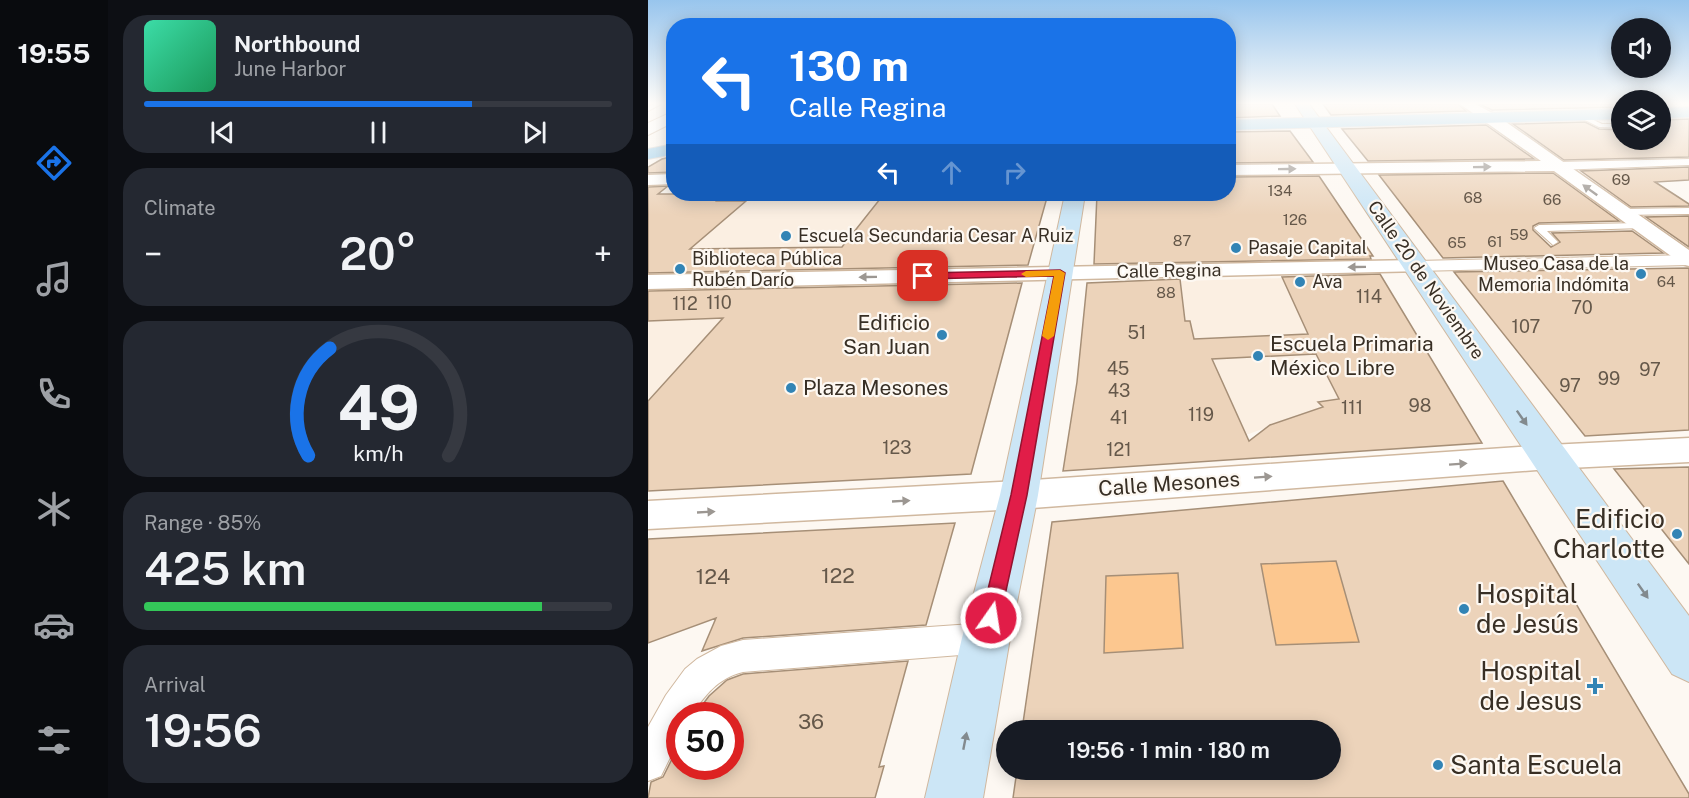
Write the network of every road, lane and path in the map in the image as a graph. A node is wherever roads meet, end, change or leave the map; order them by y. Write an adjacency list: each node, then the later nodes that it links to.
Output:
1 (1328, 141): 9 (main road, Calle 20 de Noviembre)
2 (1522, 141): 8 (street)
3 (666, 145): 4 (main road)
4 (648, 148)
5 (666, 151): 6 (main road)
6 (648, 154)
7 (1689, 162): 8 (street)
8 (1558, 166): 9 (street, one-way to 8); 15 (street, one-way to 8)
9 (1347, 168): 10 (street, one-way to 9); 19 (main road, Calle 20 de Noviembre)
10 (1236, 170)
11 (666, 179): 12 (street)
12 (648, 180)
13 (1074, 201): 20 (main road)
14 (1689, 211): 15 (lane)
15 (1622, 212): 16 (street)
16 (1641, 226): 17 (lane); 18 (street)
17 (1552, 242)
18 (1689, 260): 19 (street, Calle Regina)
19 (1416, 266): 20 (street, Calle Regina, one-way to 20); 23 (main road, Calle 20 de Noviembre, one-way to 23)
20 (1060, 273): 21 (street, Calle Regina, one-way to 21); 24 (main road)
21 (648, 282)
22 (1689, 450): 23 (street, Calle Mesones)
23 (1549, 457): 24 (street, Calle Mesones, one-way to 23); 27 (main road, Calle 20 de Noviembre, one-way to 27)
24 (1019, 495): 25 (street, Calle Mesones, one-way to 24); 26 (main road)
25 (648, 515)
26 (986, 638): 28 (street); 29 (main road, one-way to 26)
27 (1689, 657)
28 (648, 763)
29 (954, 798)

